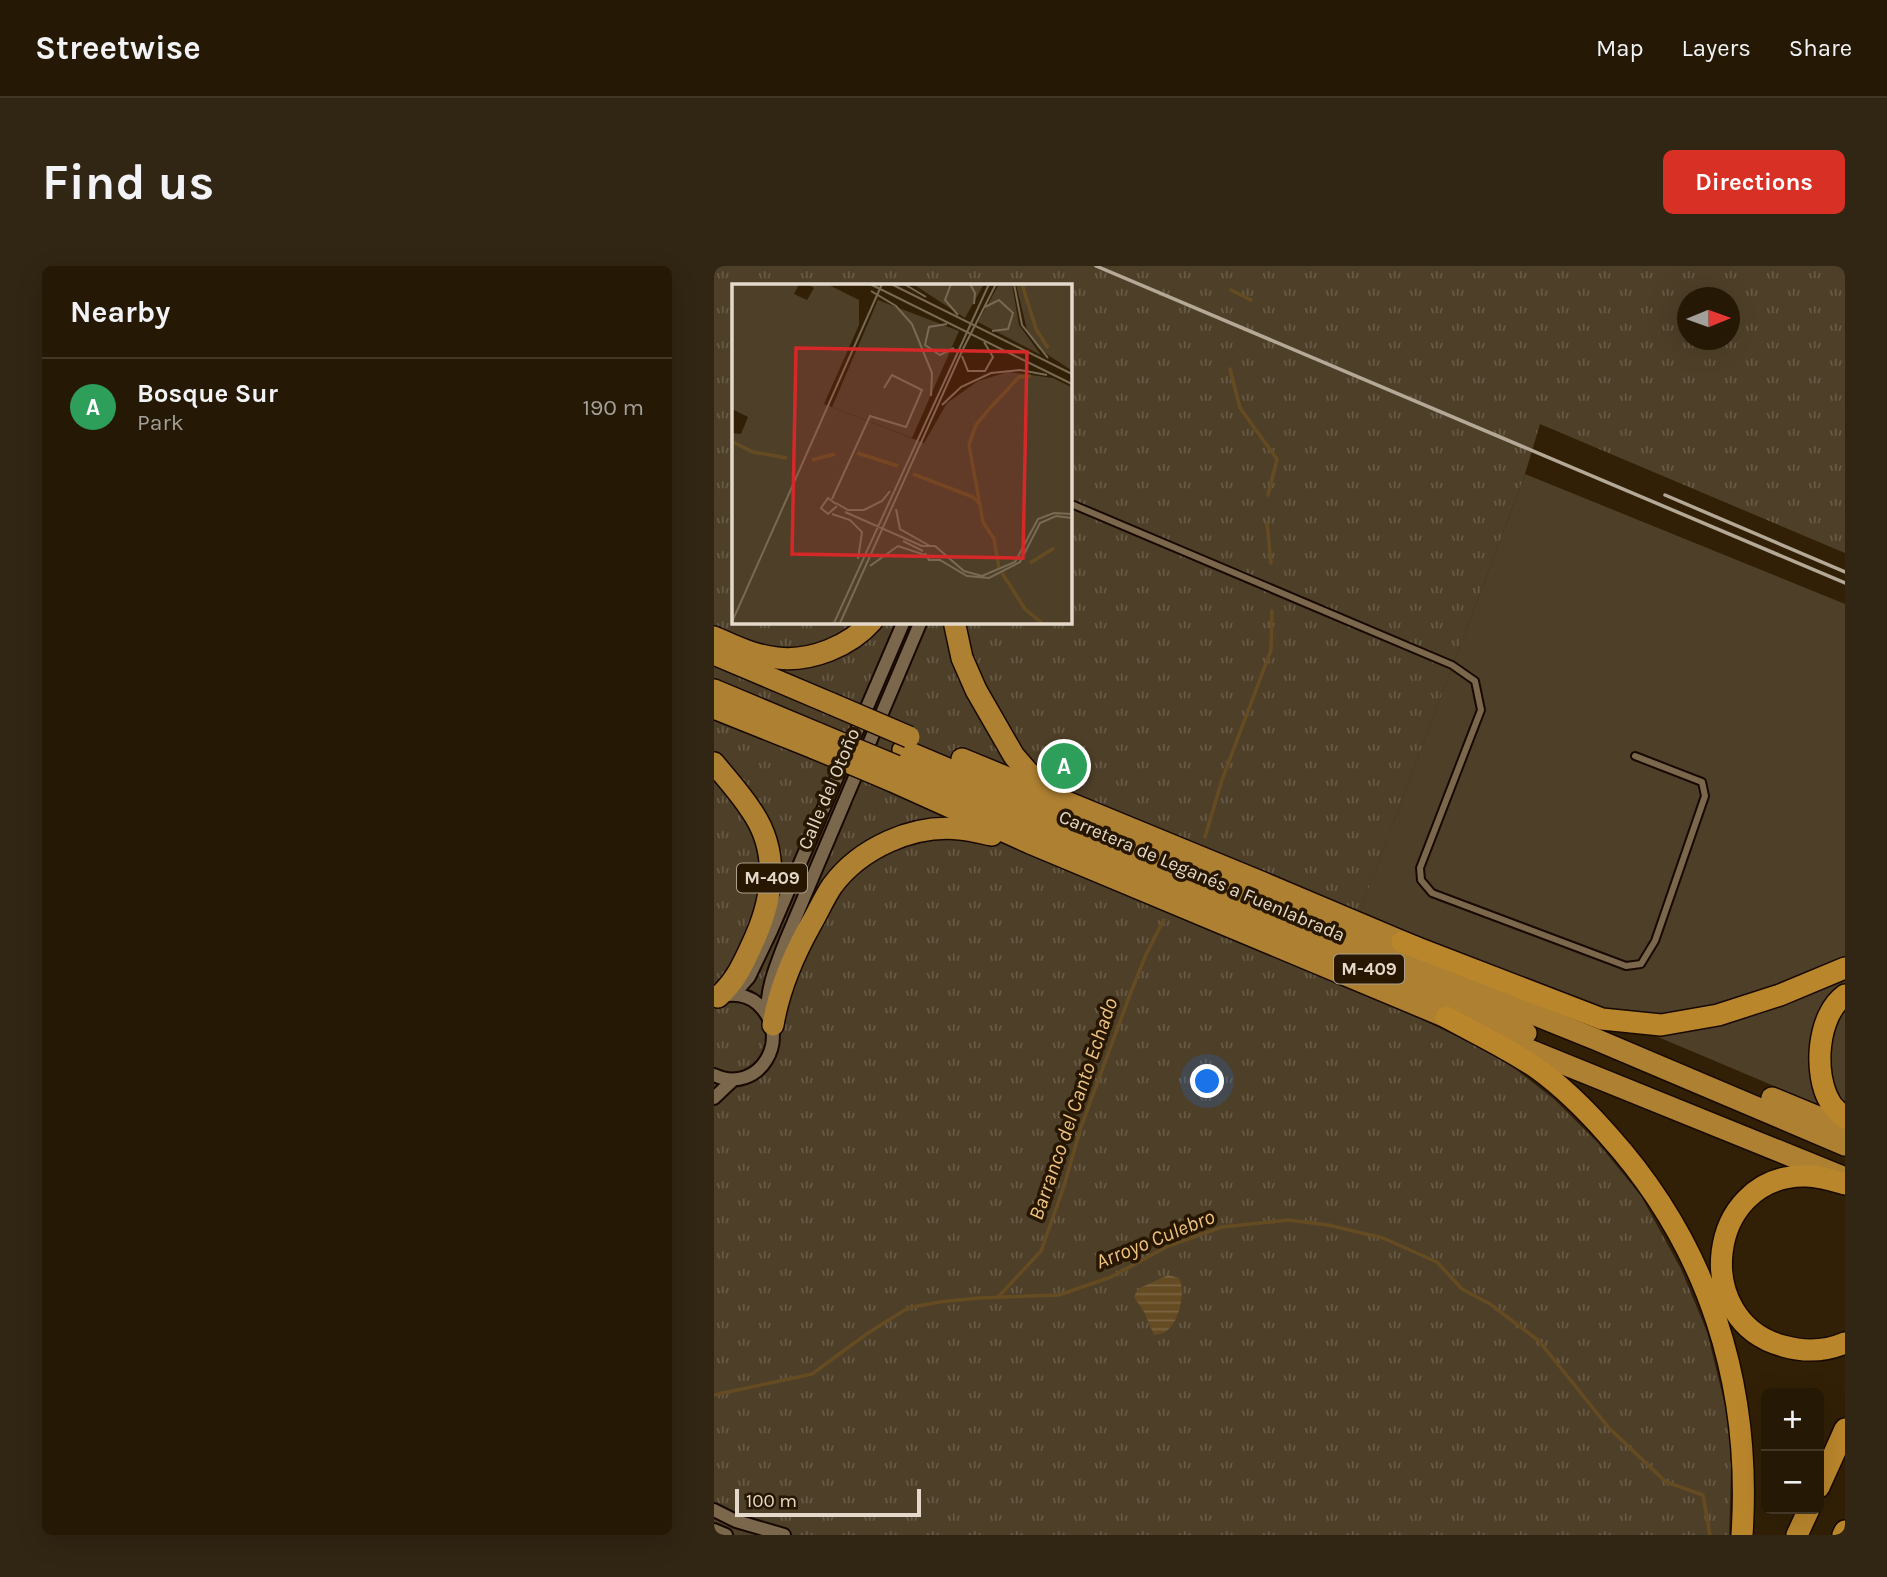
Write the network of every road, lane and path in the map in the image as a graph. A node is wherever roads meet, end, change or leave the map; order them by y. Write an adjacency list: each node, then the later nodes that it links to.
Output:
1 (1071, 504): 12 (lane)
2 (871, 623): 6 (highway)
3 (903, 623): 20 (street, Calle del Otoño)
4 (920, 623): 22 (street, Calle del Otoño)
5 (954, 623): 16 (highway, M-409)
6 (714, 637)
7 (714, 654): 11 (highway, M-409)
8 (714, 669): 11 (highway, Carretera de Leganés a Fuenlabrada / M-409)
9 (714, 690): 11 (highway, M-409)
10 (714, 708): 11 (highway, M-409)
11 (823, 726): 13 (highway, Carretera de Leganés a Fuenlabrada / M-409, bridge); 13 (highway, M-409, bridge)
12 (1635, 756)
13 (900, 758): 15 (highway, M-409); 16 (highway, M-409); 28 (highway, Carretera de Leganés a Fuenlabrada / M-409); 29 (highway, Carretera de Leganés a Fuenlabrada / M-409)
14 (714, 763): 20 (highway, M-409)
15 (1030, 843): 21 (highway, M-409); 22 (highway, M-409)
16 (1261, 882): 17 (highway, M-409)
17 (1402, 942): 18 (highway); 27 (highway, M-409)
18 (1845, 968)
19 (1845, 995): 26 (highway)
20 (722, 997): 22 (street)
21 (1446, 1017): 30 (highway, M-409); 40 (highway)
22 (770, 1019): 24 (street, Calle del Otoño)
23 (714, 1075): 24 (street)
24 (733, 1080): 25 (street)
25 (714, 1098)
26 (1845, 1118)
27 (1845, 1128)
28 (1845, 1145)
29 (1845, 1165)
30 (1845, 1178)
31 (1845, 1184): 32 (highway)
32 (1845, 1343)
33 (1845, 1429): 34 (highway)
34 (1824, 1476)
35 (714, 1510): 39 (street)
36 (1807, 1514): 41 (highway)
37 (714, 1530): 38 (street)
38 (726, 1535)
39 (784, 1535)
40 (1742, 1535)
41 (1797, 1535)

